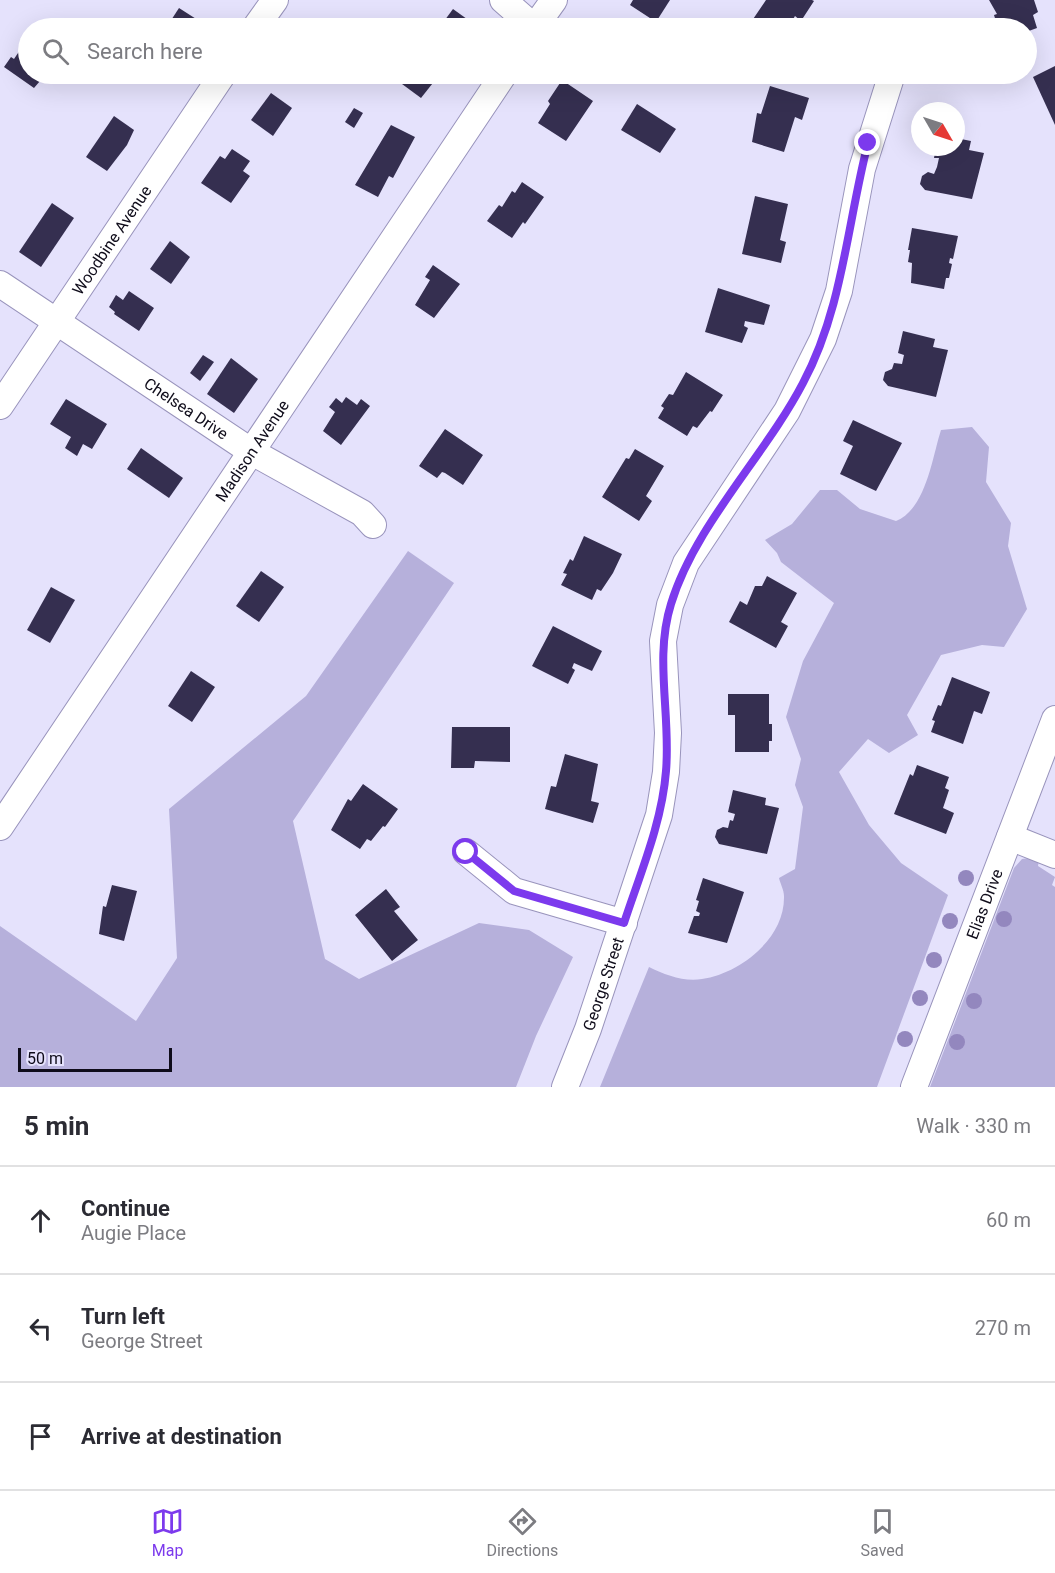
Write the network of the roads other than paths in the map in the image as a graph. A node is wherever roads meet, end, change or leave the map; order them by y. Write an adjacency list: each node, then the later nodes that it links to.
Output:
1 (276, 0): 4 (street)
2 (503, 0): 5 (street)
3 (554, 0): 6 (street)
4 (262, 18)
5 (524, 18)
6 (542, 18)
7 (216, 84): 11 (street, Woodbine Avenue)
8 (497, 84): 13 (street, Madison Avenue)
9 (889, 84): 21 (street, George Street)
10 (0, 284): 11 (street, Chelsea Drive)
11 (57, 322): 12 (street, Woodbine Avenue); 13 (street, Chelsea Drive)
12 (0, 406)
13 (252, 452): 14 (street, Chelsea Drive); 17 (street, Madison Avenue)
14 (373, 525)
15 (1055, 719): 16 (street, Elias Drive)
16 (1049, 752): 18 (street, Elias Drive)
17 (0, 827)
18 (1010, 837): 20 (street); 23 (street, Elias Drive)
19 (466, 852): 21 (street)
20 (1055, 855)
21 (624, 923): 22 (street, George Street)
22 (565, 1087)
23 (914, 1087)

